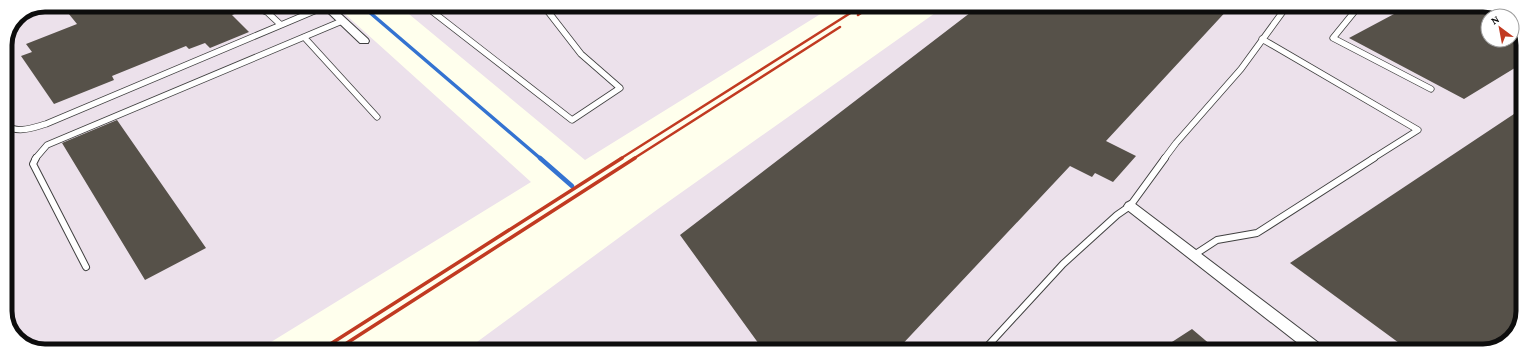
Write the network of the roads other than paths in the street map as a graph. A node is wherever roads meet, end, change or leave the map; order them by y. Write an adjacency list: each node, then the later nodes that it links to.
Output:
1 (267, 12): 9 (lane)
2 (309, 12): 9 (lane)
3 (332, 12): 8 (street)
4 (433, 12): 5 (lane)
5 (548, 12)
6 (1282, 12): 11 (lane)
7 (1354, 12): 13 (lane)
8 (342, 21): 10 (lane); 12 (street)
9 (280, 25): 15 (lane)
10 (304, 37): 14 (lane); 18 (lane)
11 (1262, 39): 16 (lane); 17 (lane)
12 (364, 41)
13 (1431, 90)
14 (377, 117)
15 (12, 130)
16 (1130, 206): 17 (street); 19 (lane)
17 (1194, 255): 20 (street)
18 (86, 267)
19 (989, 344)
20 (1310, 344)

